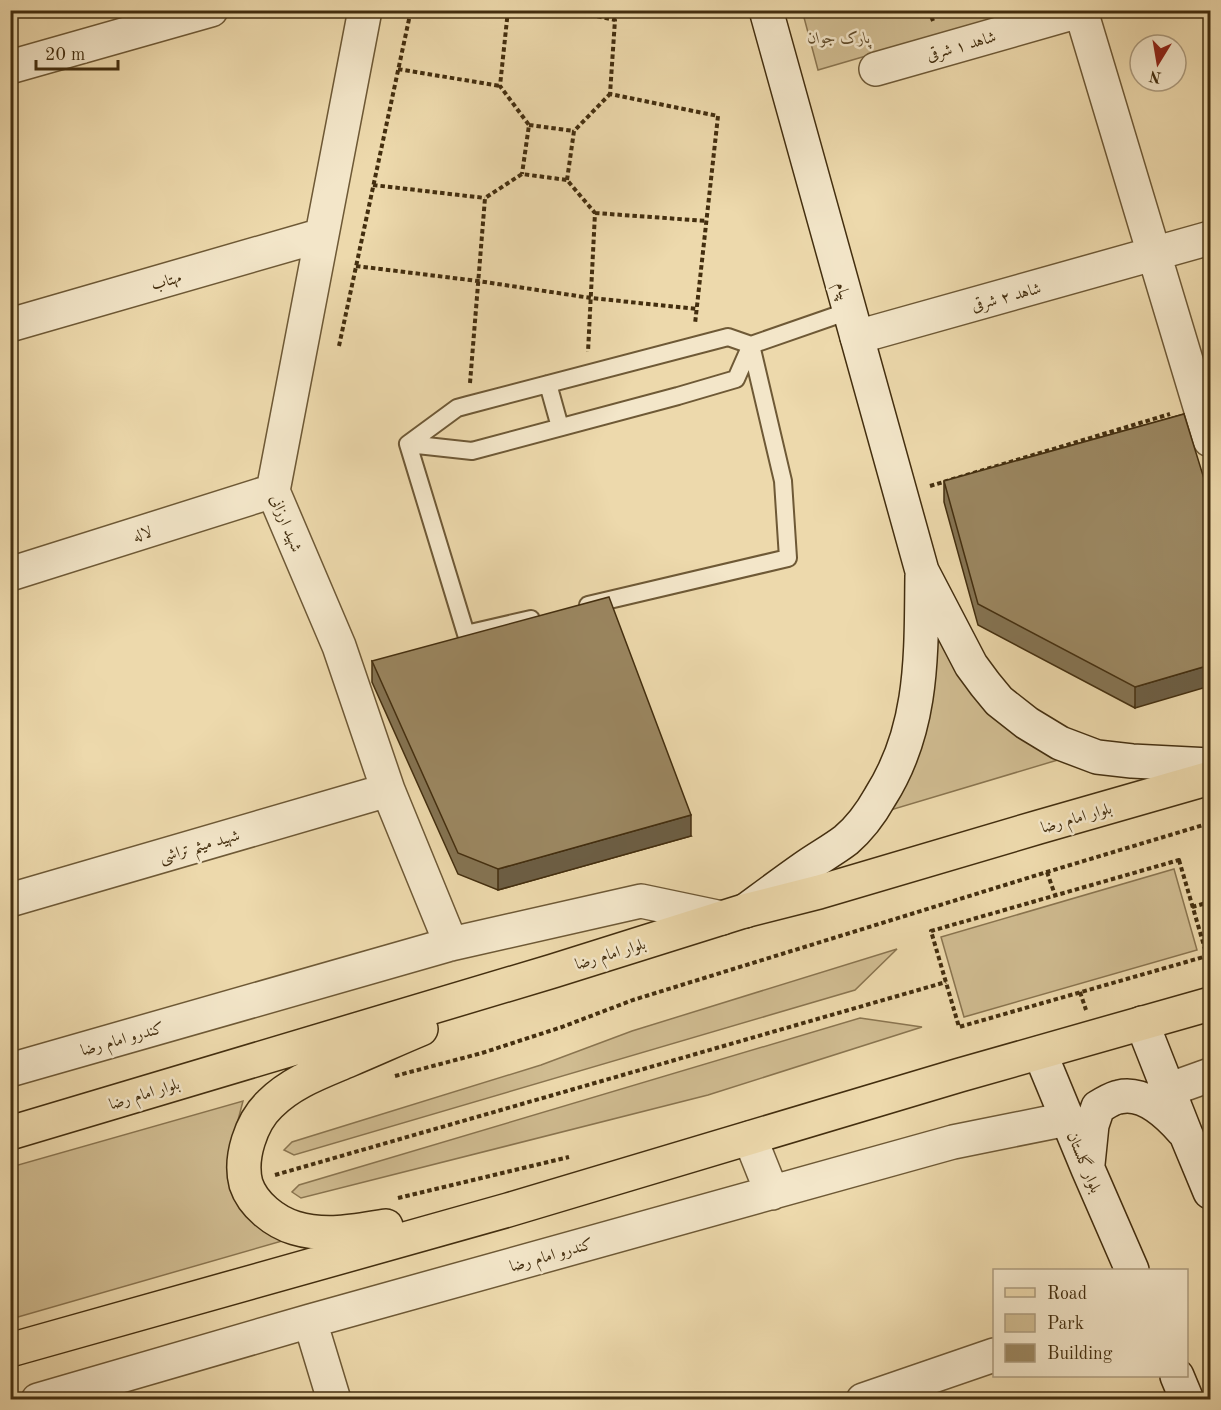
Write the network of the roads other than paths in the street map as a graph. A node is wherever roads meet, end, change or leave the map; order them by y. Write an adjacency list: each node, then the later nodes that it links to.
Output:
1 (211, 10): 5 (street)
2 (365, 10): 7 (street, شهید ارزانی)
3 (766, 10): 10 (street, پیام)
4 (1082, 11): 6 (street, شاهد ۱ شرقی); 9 (street)
5 (10, 67)
6 (876, 69)
7 (322, 235): 11 (street, مهتاب); 17 (street, شهید ارزانی)
8 (1210, 238): 9 (street, شاهد ۲ شرقی)
9 (1154, 255): 10 (street, شاهد ۲ شرقی); 15 (street)
10 (853, 324): 12 (lane); 18 (street, پیام)
11 (10, 325)
12 (751, 345): 13 (lane); 14 (lane); 20 (lane)
13 (548, 384): 14 (lane); 16 (lane)
14 (560, 427): 16 (lane)
15 (1210, 440)
16 (408, 444): 21 (lane)
17 (273, 491): 19 (street, لاله); 24 (street, شهید ارزانی)
18 (922, 571): 22 (street); 26 (street)
19 (10, 574)
20 (570, 610)
21 (547, 615)
22 (1210, 765)
23 (1210, 778): 26 (main road, بلوار امام رضا)
24 (388, 790): 25 (street, شهید میثم تراشی); 27 (street, شهید ارزانی)
25 (10, 900)
26 (733, 915): 27 (street, کندرو امام رضا); 28 (main road, بلوار امام رضا)
27 (451, 944): 32 (street, کندرو امام رضا)
28 (571, 965): 36 (main road, بلوار امام رضا); 42 (main road)
29 (1210, 1004): 30 (main road)
30 (1142, 1023): 31 (main road); 34 (street)
31 (1040, 1053): 35 (street, بلوار گلستان); 38 (main road)
32 (10, 1070)
33 (1210, 1075): 34 (street)
34 (1168, 1090): 37 (street)
35 (1067, 1119): 39 (street, بلوار گلستان); 41 (street, کندرو امام رضا)
36 (10, 1132)
37 (1185, 1132): 39 (street); 40 (street)
38 (750, 1138): 41 (street); 42 (main road)
39 (1088, 1169): 43 (street, بلوار گلستان)
40 (1210, 1192)
41 (772, 1193): 44 (street, کندرو امام رضا)
42 (508, 1210): 45 (main road)
43 (1132, 1269)
44 (310, 1321): 48 (street, کندرو امام رضا); 49 (street)
45 (10, 1350)
46 (993, 1355): 50 (street)
47 (1177, 1377): 51 (street)
48 (38, 1400)
49 (334, 1400)
50 (863, 1400)
51 (1187, 1400)

